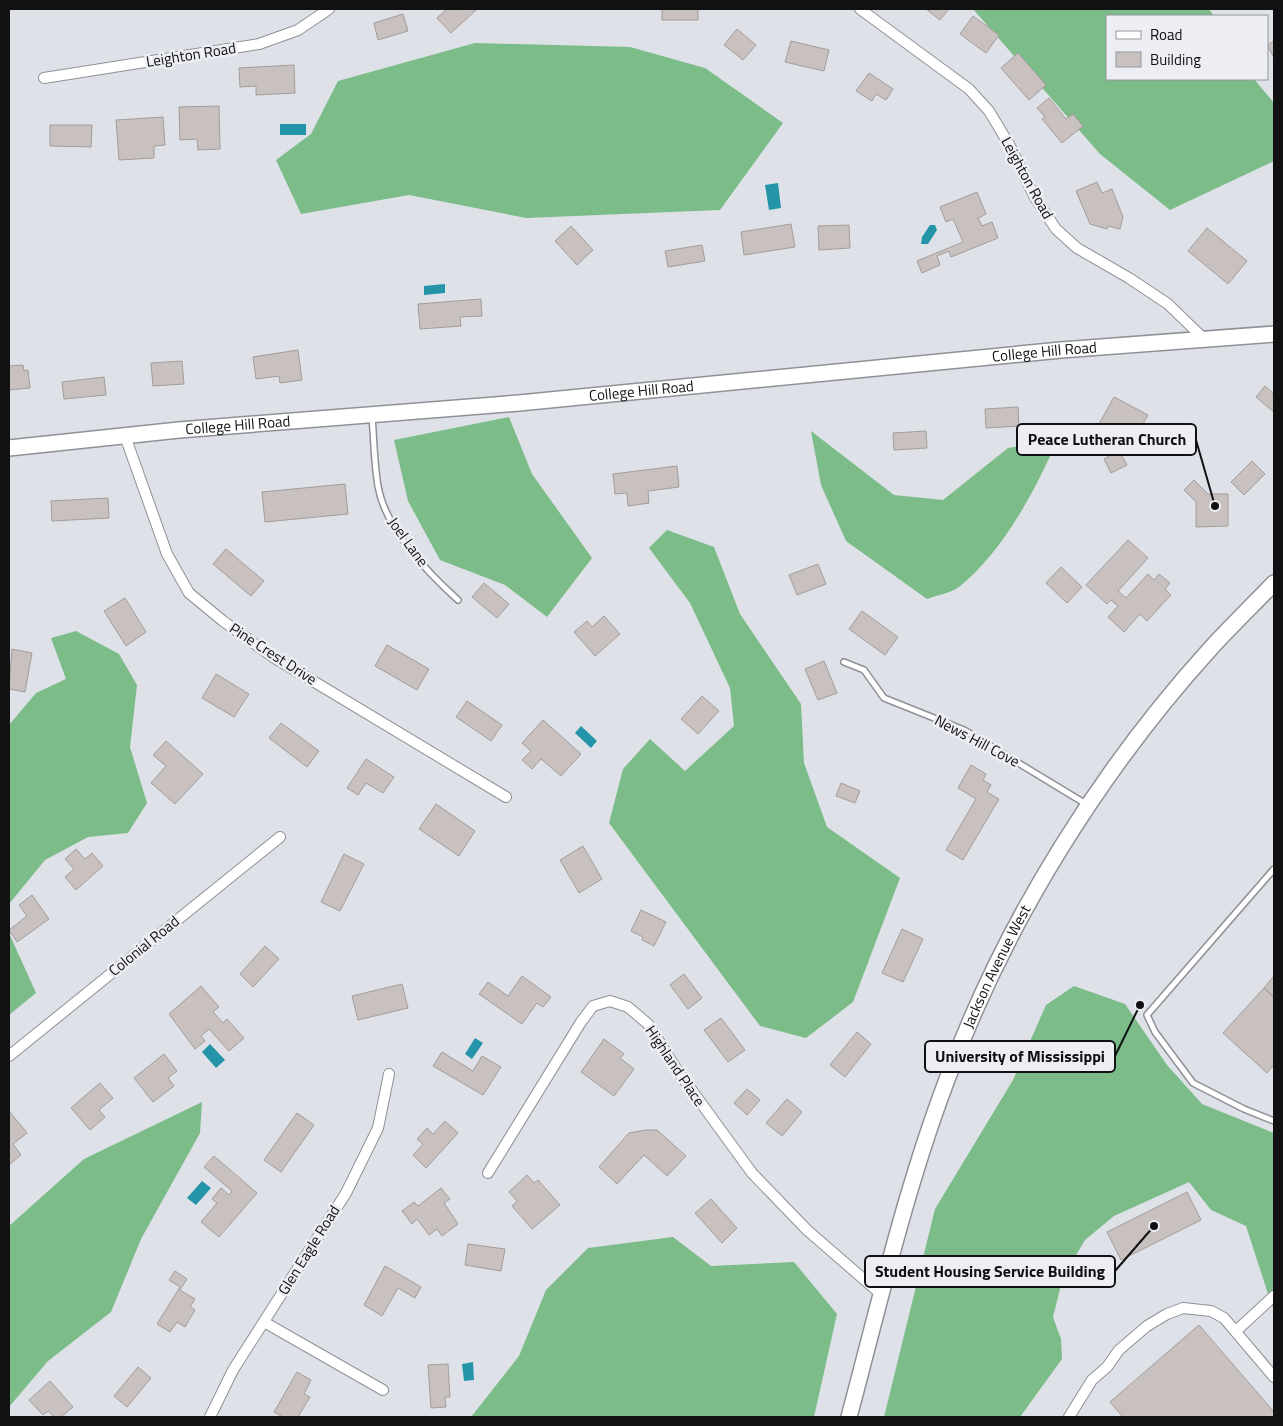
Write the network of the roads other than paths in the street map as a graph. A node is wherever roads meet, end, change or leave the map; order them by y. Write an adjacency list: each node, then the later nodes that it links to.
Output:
1 (329, 9): 3 (street, Leighton Road)
2 (860, 9): 5 (street, Leighton Road)
3 (44, 78)
4 (1274, 334): 5 (street, College Hill Road)
5 (1203, 338): 6 (street, College Hill Road)
6 (372, 413): 7 (street, College Hill Road); 10 (lane, Joel Lane)
7 (125, 436): 8 (street, College Hill Road); 12 (street, Pine Crest Drive)
8 (9, 448)
9 (1274, 583): 13 (street, Jackson Avenue West)
10 (458, 600)
11 (844, 662): 13 (lane, News Hill Cove)
12 (506, 797)
13 (1089, 806): 20 (street, Jackson Avenue West)
14 (280, 837): 16 (street, Colonial Road)
15 (1274, 869): 18 (lane)
16 (9, 1056)
17 (389, 1074): 22 (street, Glen Eagle Road)
18 (1274, 1121)
19 (488, 1173): 20 (street, Highland Place)
20 (882, 1295): 27 (street, Jackson Avenue West)
21 (1274, 1296): 23 (street)
22 (264, 1322): 25 (street); 26 (street, Glen Eagle Road)
23 (1236, 1331): 24 (street); 28 (street)
24 (1274, 1377)
25 (383, 1390)
26 (210, 1417)
27 (849, 1417)
28 (1069, 1417)

